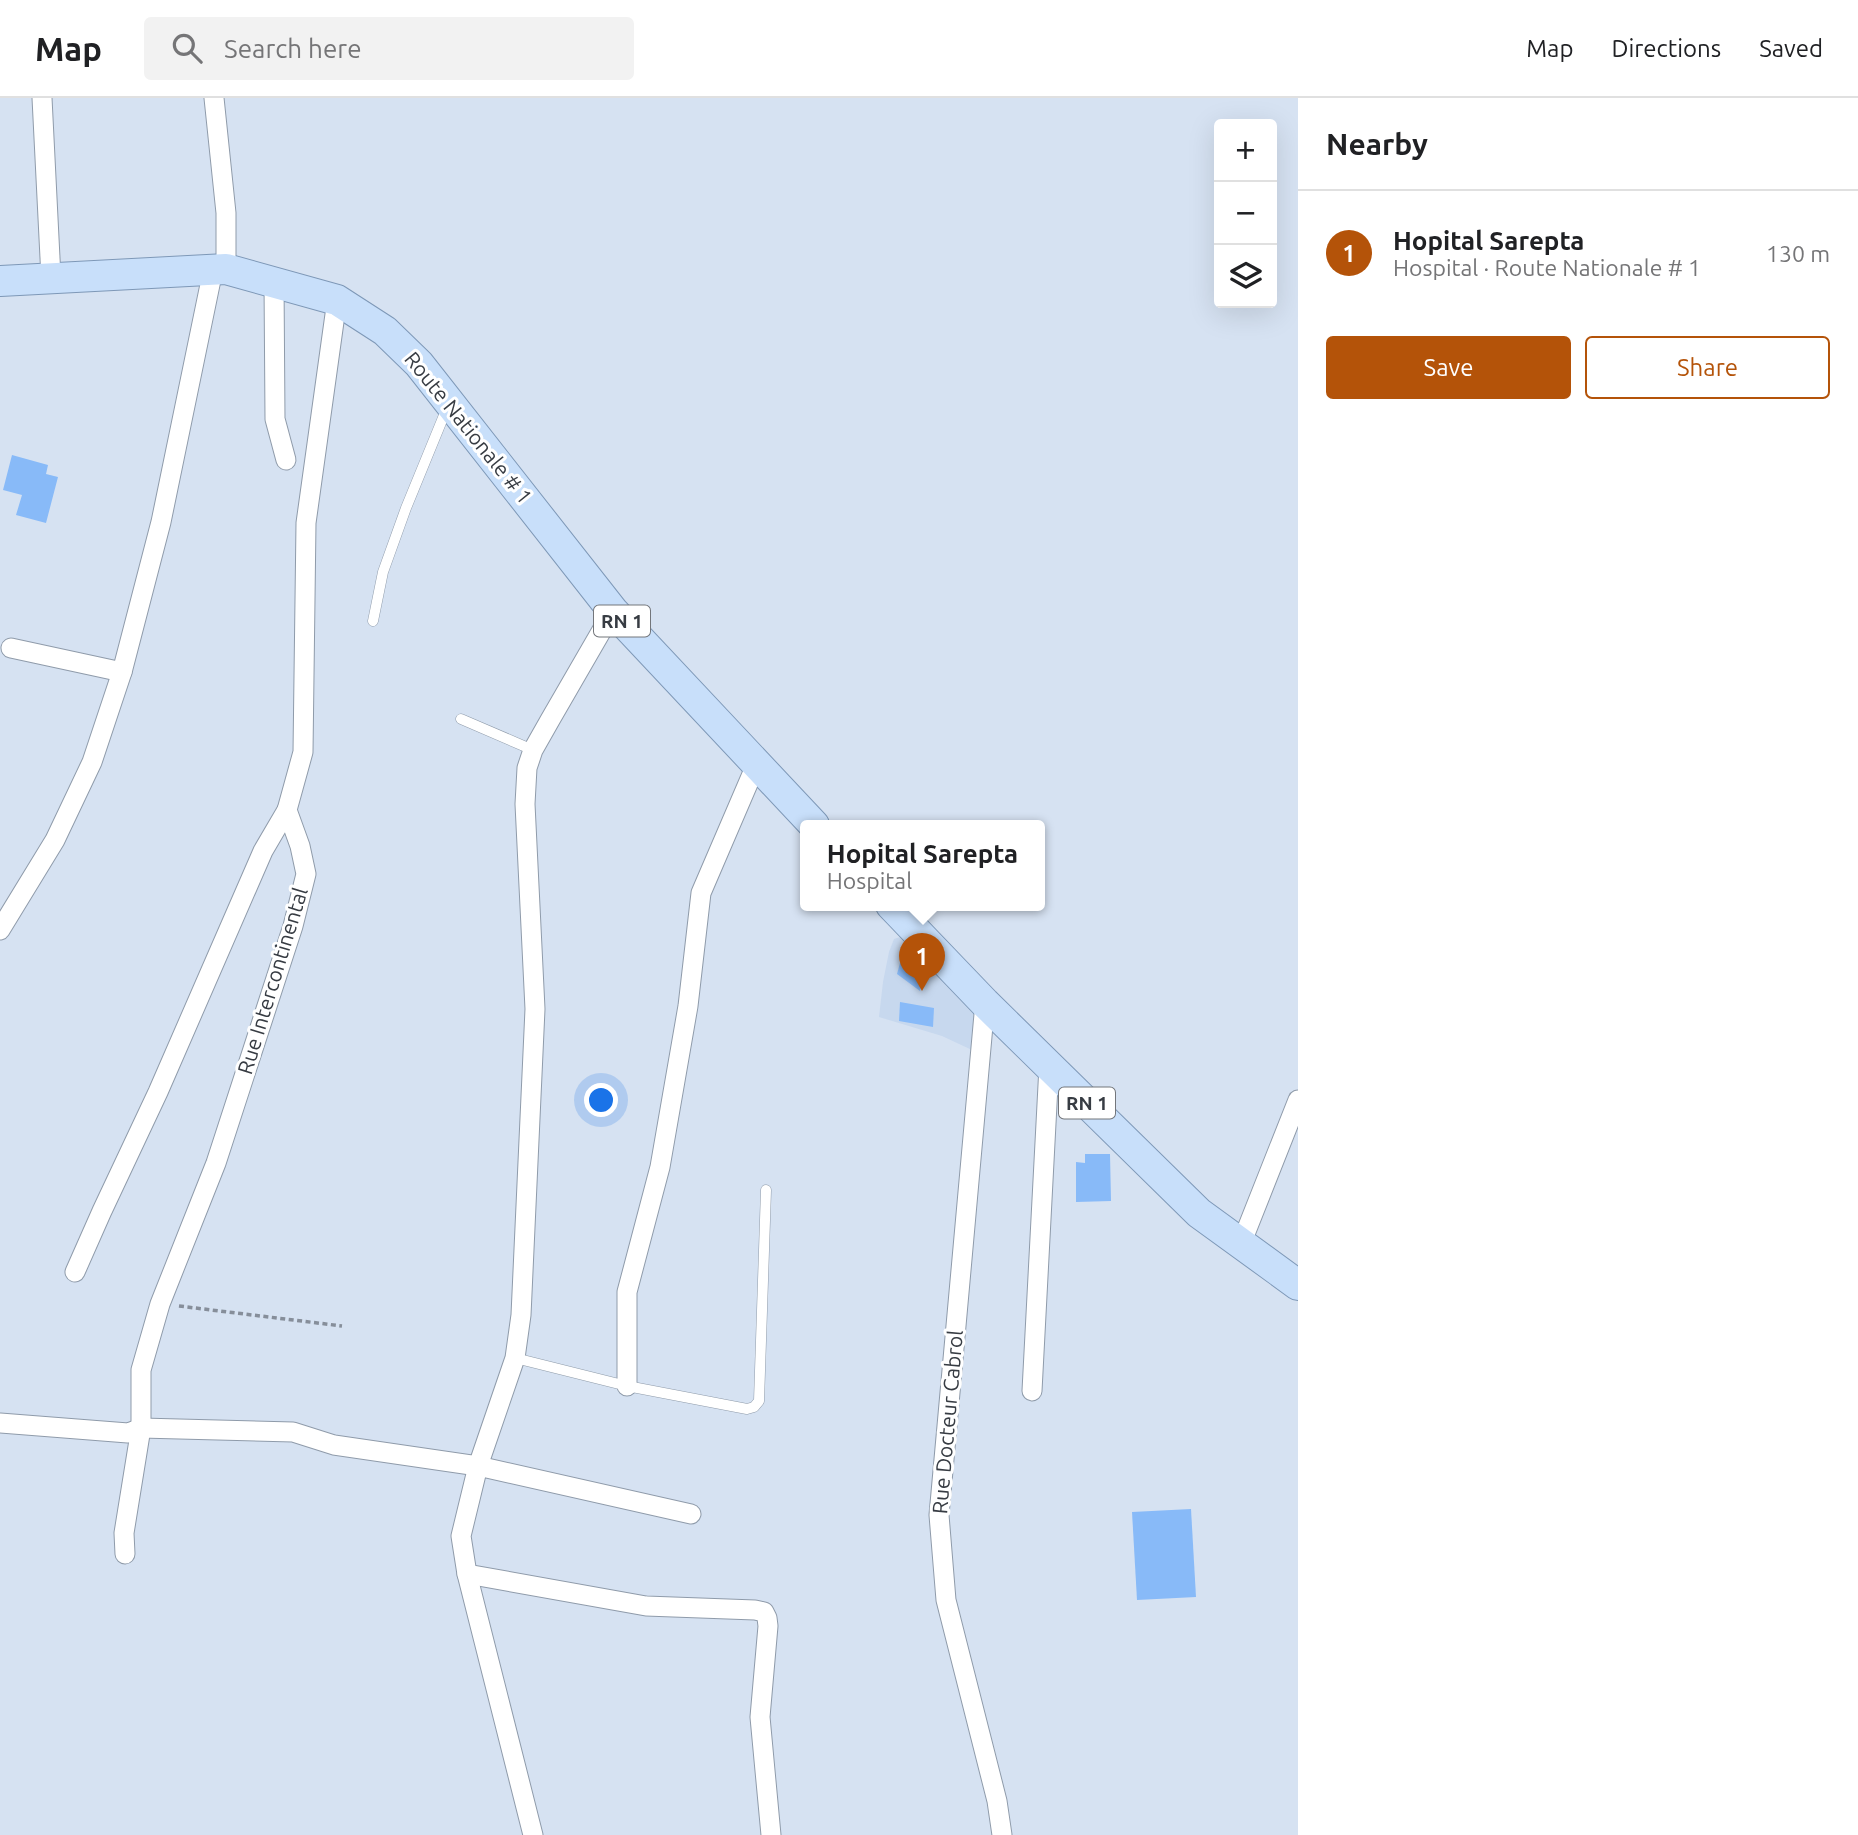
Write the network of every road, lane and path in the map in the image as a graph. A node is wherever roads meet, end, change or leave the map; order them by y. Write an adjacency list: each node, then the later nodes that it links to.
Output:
1 (41, 98): 4 (street)
2 (214, 98): 3 (street)
3 (219, 270): 4 (main road, Route Nationale # 1 / RN 1); 6 (main road, Route Nationale # 1 / RN 1); 13 (street)
4 (51, 278): 5 (main road, Route Nationale # 1 / RN 1)
5 (0, 281)
6 (275, 281): 7 (main road, Route Nationale # 1 / RN 1); 9 (street)
7 (337, 300): 8 (main road, Route Nationale # 1 / RN 1); 17 (street)
8 (450, 401): 10 (main road, Route Nationale # 1 / RN 1); 11 (lane)
9 (286, 460)
10 (613, 611): 15 (street); 16 (main road, Route Nationale # 1 / RN 1)
11 (373, 621)
12 (11, 648): 13 (street)
13 (122, 672): 20 (street)
14 (461, 719): 15 (lane)
15 (533, 750): 30 (street)
16 (756, 765): 18 (main road, Route Nationale # 1 / RN 1); 31 (street)
17 (287, 810): 26 (street); 28 (street, Rue Intercontinental)
18 (809, 820)
19 (897, 911): 21 (main road, RN 1)
20 (0, 930)
21 (985, 1003): 22 (main road, RN 1); 41 (street, Rue Docteur Cabrol)
22 (1049, 1066): 25 (main road, RN 1); 32 (street)
23 (1298, 1100): 25 (street)
24 (765, 1190): 31 (lane)
25 (1241, 1244): 27 (main road, RN 1)
26 (75, 1272)
27 (1298, 1285)
28 (160, 1304): 29 (path); 34 (street, Rue Intercontinental)
29 (342, 1326)
30 (515, 1358): 31 (lane); 35 (street)
31 (628, 1386)
32 (1032, 1391)
33 (0, 1423): 34 (street)
34 (135, 1431): 35 (street); 37 (street, Rue Intercontinental)
35 (478, 1466): 36 (street); 38 (street)
36 (691, 1514)
37 (125, 1554)
38 (467, 1574): 39 (street); 40 (street)
39 (533, 1835)
40 (771, 1835)
41 (1002, 1835)

